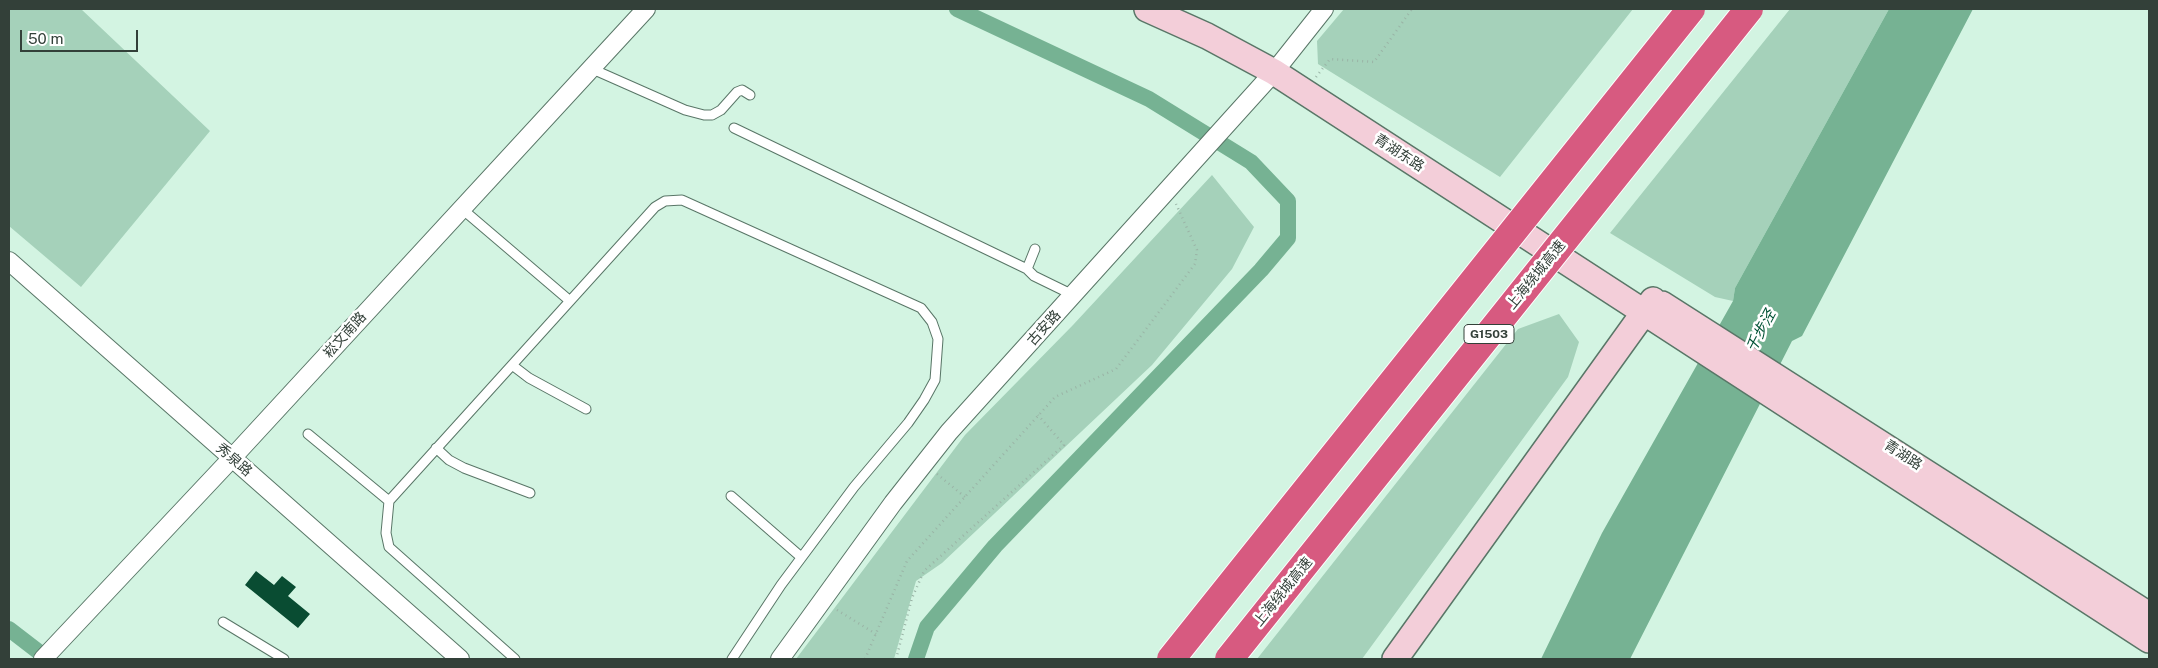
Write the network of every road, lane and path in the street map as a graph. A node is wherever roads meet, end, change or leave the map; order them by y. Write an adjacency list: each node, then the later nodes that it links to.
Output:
1 (646, 9): 9 (street, 崧文南路)
2 (1147, 9): 8 (main road, 青湖东路)
3 (1182, 9): 8 (main road, 青湖东路)
4 (1324, 9): 8 (street, 古安路)
5 (1412, 9): 10 (path)
6 (1691, 9): 47 (highway, G1503, bridge)
7 (1749, 9): 48 (highway, 上海绕城高速 / G1503, bridge)
8 (1278, 66): 10 (main road, 青湖东路); 13 (street, 古安路); 20 (main road, 青湖东路)
9 (590, 68): 11 (lane); 14 (street, 崧文南路)
10 (1315, 79): 20 (main road, 青湖东路)
11 (750, 95)
12 (734, 128): 17 (lane)
13 (1168, 189): 18 (street, 古安路); 24 (path)
14 (461, 208): 19 (lane); 27 (street, 崧文南路)
15 (1035, 249): 17 (lane)
16 (9, 261): 27 (street, 秀泉路)
17 (1028, 269): 18 (lane)
18 (1073, 296): 28 (street, 古安路)
19 (570, 301): 21 (lane); 33 (lane)
20 (1649, 305): 22 (main road, 青湖路); 22 (main road); 49 (main road)
21 (512, 365): 23 (lane); 26 (lane)
22 (1775, 385): 35 (main road, 青湖路); 38 (main road, 青湖路)
23 (586, 409)
24 (1038, 415): 31 (path); 46 (path)
25 (308, 434): 32 (lane)
26 (436, 448): 29 (lane); 32 (lane)
27 (232, 458): 39 (street, 崧文南路); 41 (street, 秀泉路)
28 (924, 463): 31 (path); 34 (street, 古安路)
29 (530, 493)
30 (730, 496): 33 (lane)
31 (965, 497): 37 (path)
32 (389, 501): 42 (lane)
33 (801, 557): 43 (lane)
34 (821, 600): 37 (path); 44 (street, 古安路)
35 (2149, 615)
36 (223, 622): 40 (lane)
37 (876, 634): 45 (path)
38 (2149, 640)
39 (43, 659)
40 (284, 659)
41 (460, 659)
42 (515, 659)
43 (732, 659)
44 (780, 659)
45 (865, 659)
46 (896, 659)
47 (1170, 659)
48 (1228, 659)
49 (1395, 659)

